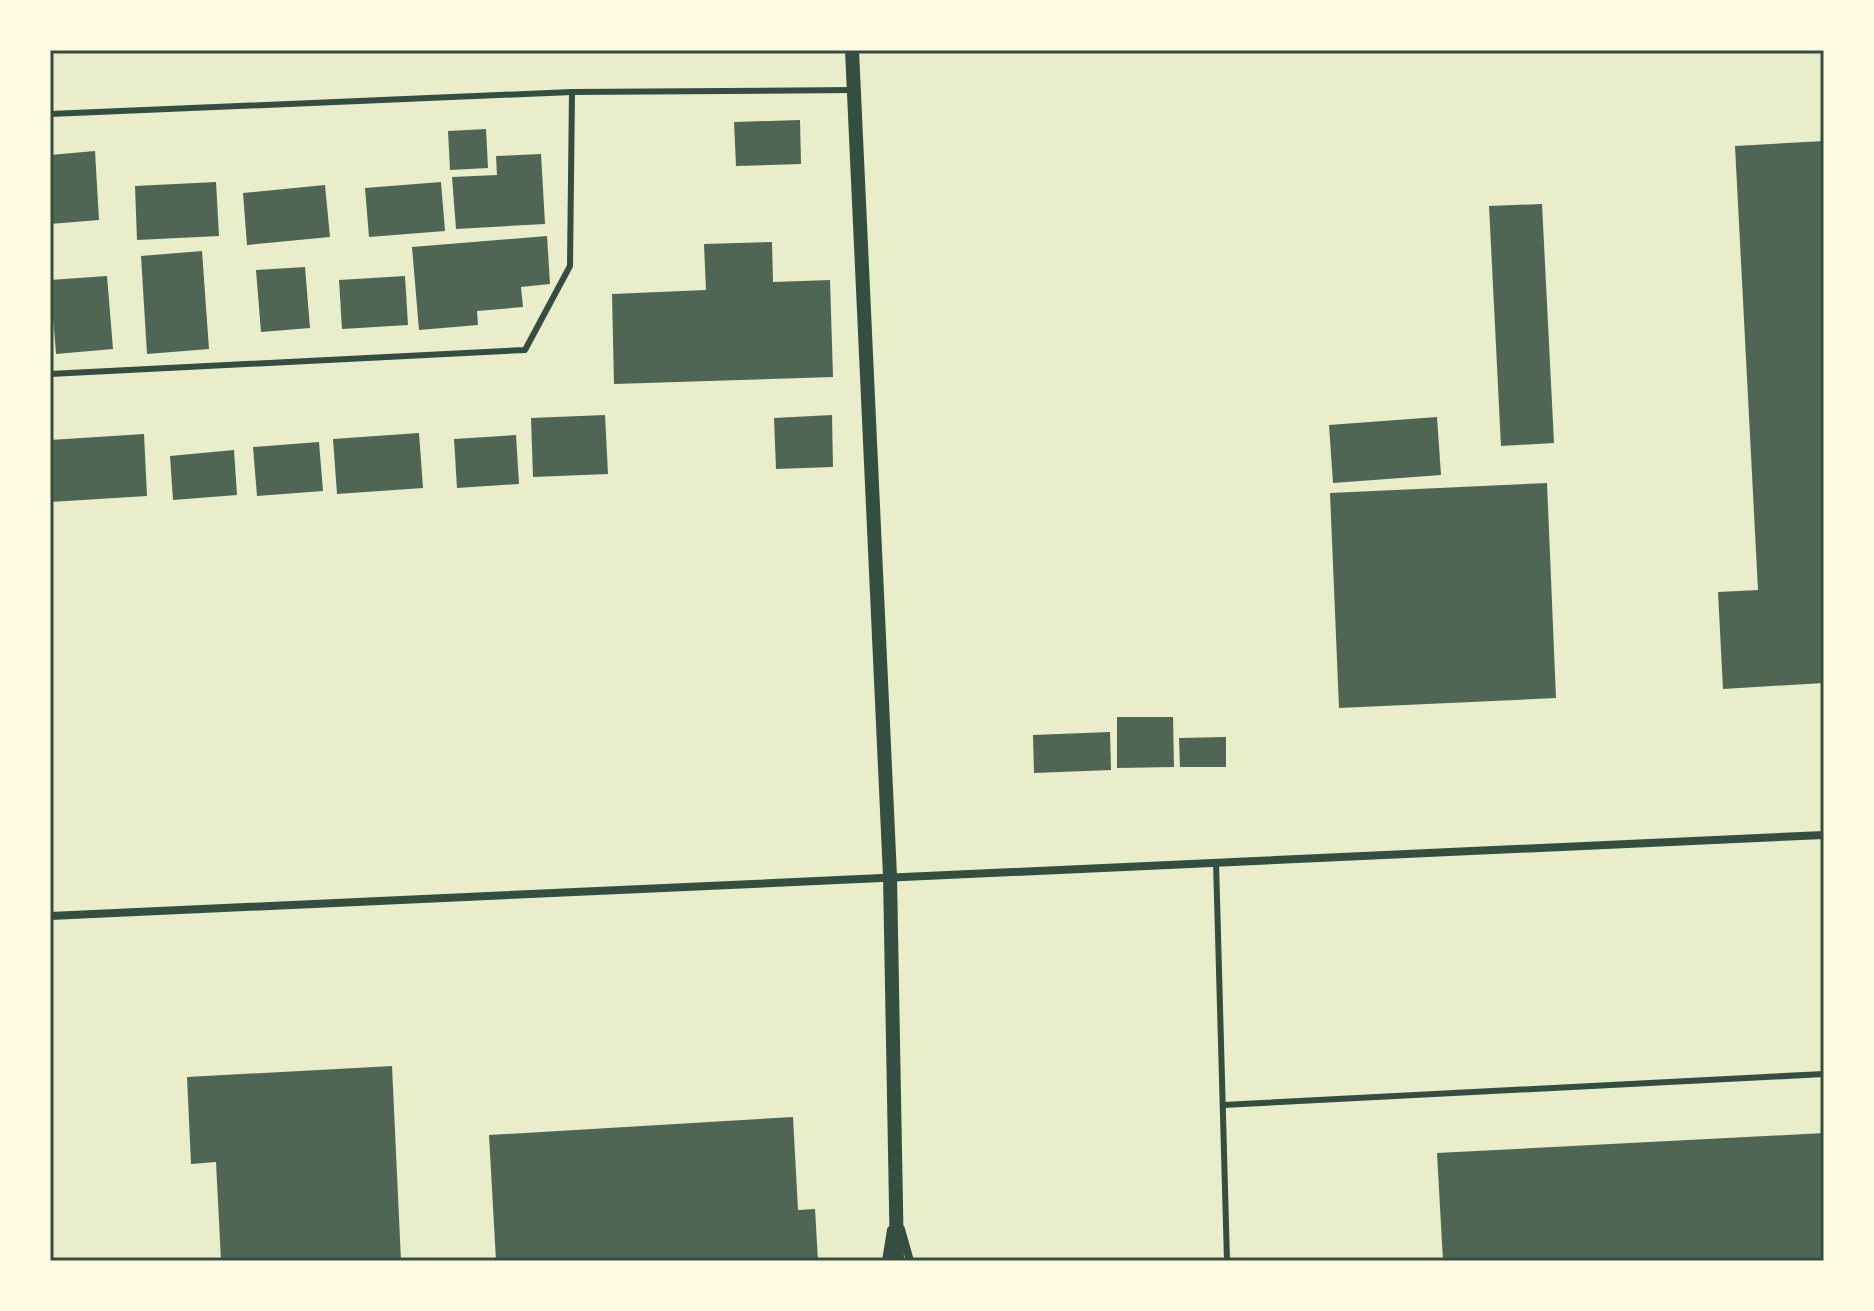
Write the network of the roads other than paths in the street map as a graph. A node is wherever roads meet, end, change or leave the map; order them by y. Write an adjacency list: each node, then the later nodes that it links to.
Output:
1 (852, 50): 2 (street)
2 (854, 90): 3 (lane); 8 (street)
3 (572, 92): 4 (lane); 5 (lane)
4 (50, 114)
5 (50, 374)
6 (1824, 835): 7 (street)
7 (1216, 862): 8 (street); 11 (lane)
8 (890, 876): 9 (street); 12 (street)
9 (50, 916)
10 (1824, 1074): 11 (lane)
11 (1223, 1105): 16 (lane)
12 (894, 1205): 13 (street); 14 (street); 15 (street)
13 (886, 1261)
14 (897, 1261)
15 (910, 1261)
16 (1227, 1261)

